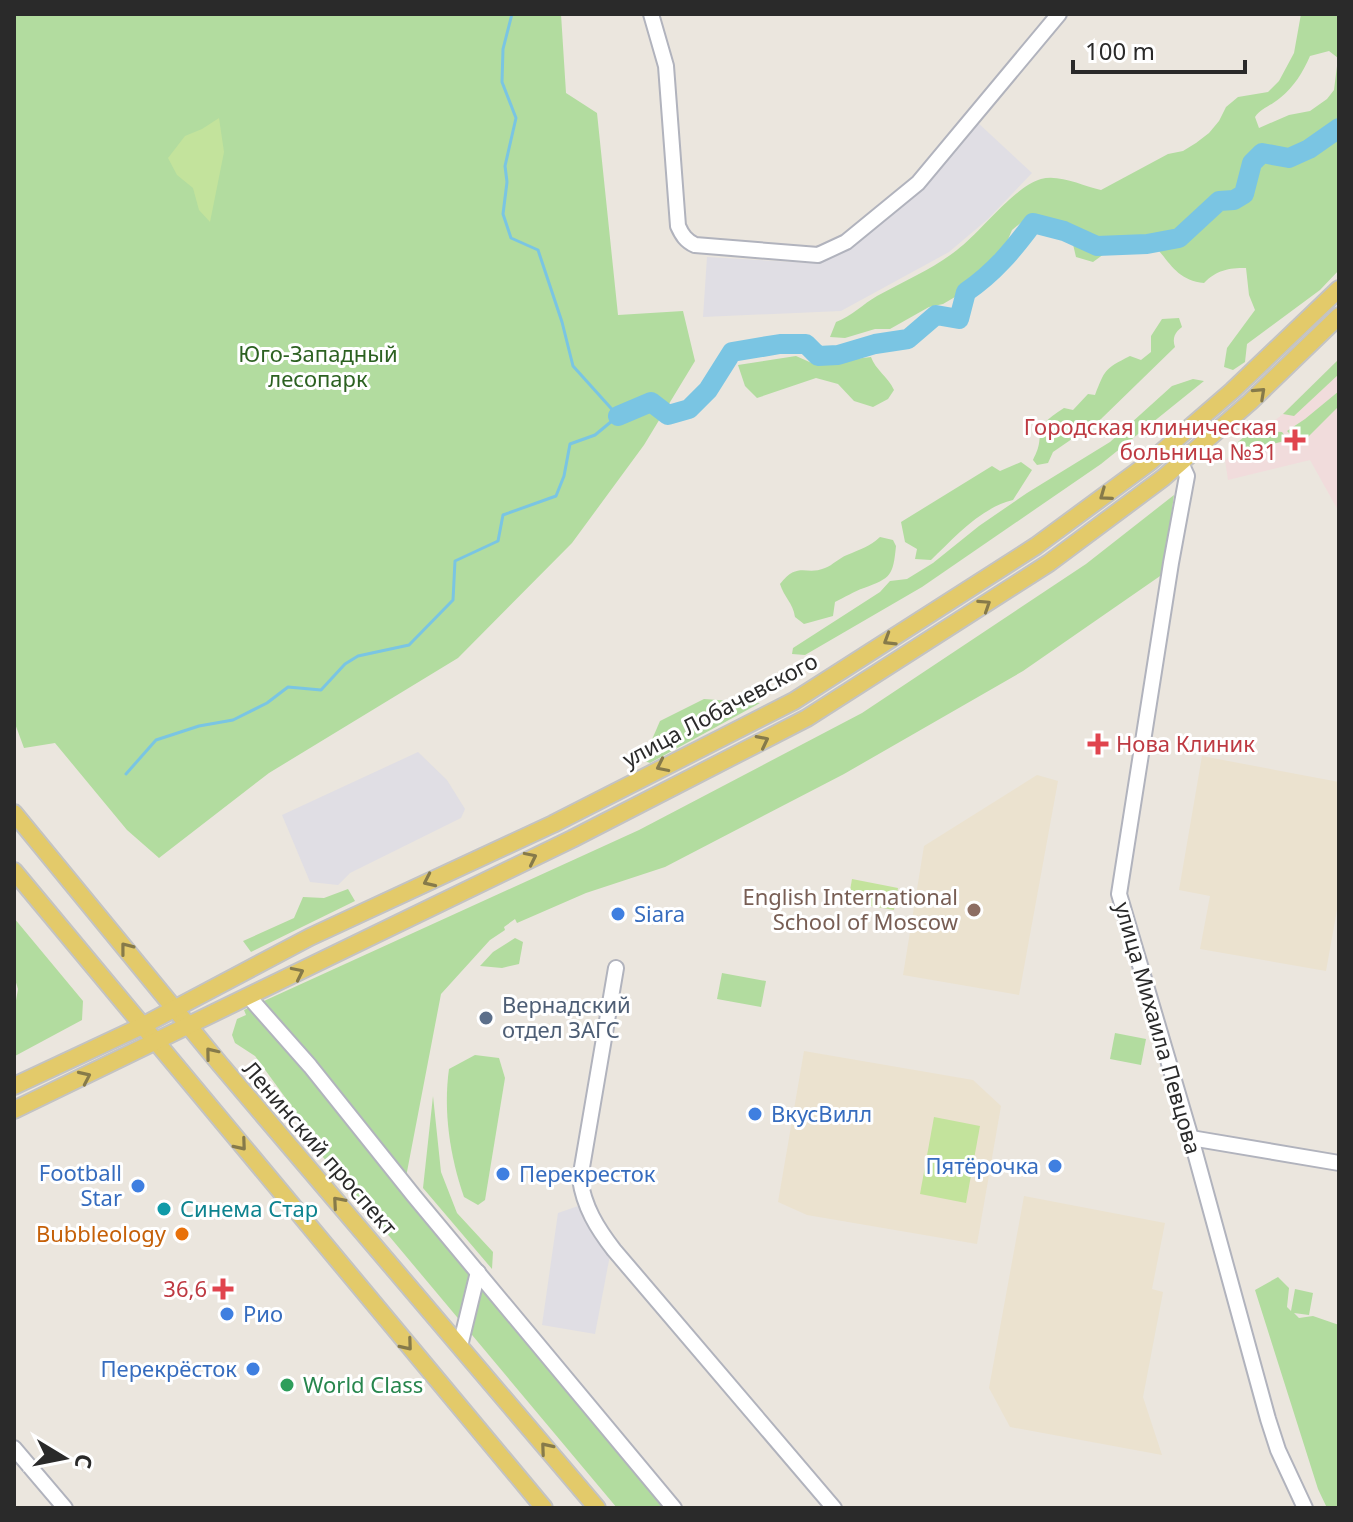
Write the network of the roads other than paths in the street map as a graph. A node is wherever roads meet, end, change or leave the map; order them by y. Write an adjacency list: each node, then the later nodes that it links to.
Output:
1 (651, 14): 2 (street)
2 (1059, 14)
3 (1339, 289): 5 (main road, улица Лобачевского)
4 (1339, 316): 6 (main road, улица Лобачевского, one-way to 4)
5 (1167, 448): 6 (street); 11 (main road, улица Лобачевского, one-way to 11)
6 (1181, 463): 10 (main road, улица Лобачевского, one-way to 6); 17 (street, улица Михаила Певцова)
7 (14, 813): 11 (main road, Ленинский проспект, one-way to 7)
8 (14, 871): 12 (main road)
9 (616, 968): 26 (street)
10 (249, 997): 13 (main road, улица Лобачевского); 19 (street)
11 (175, 1008): 12 (main road, улица Лобачевского); 13 (main road, Ленинский проспект)
12 (142, 1026): 14 (main road); 15 (main road, улица Лобачевского)
13 (189, 1026): 14 (main road, улица Лобачевского); 20 (main road, Ленинский проспект, one-way to 13)
14 (156, 1043): 16 (main road, улица Лобачевского, one-way to 14); 23 (main road, one-way to 23)
15 (14, 1086)
16 (14, 1110)
17 (1191, 1138): 18 (street); 27 (street, улица Михаила Певцова)
18 (1339, 1163)
19 (478, 1272): 20 (street); 25 (street)
20 (460, 1346): 24 (main road, Ленинский проспект, one-way to 20)
21 (14, 1448): 22 (street)
22 (65, 1508)
23 (544, 1508)
24 (597, 1508)
25 (674, 1508)
26 (834, 1508)
27 (1305, 1508)

